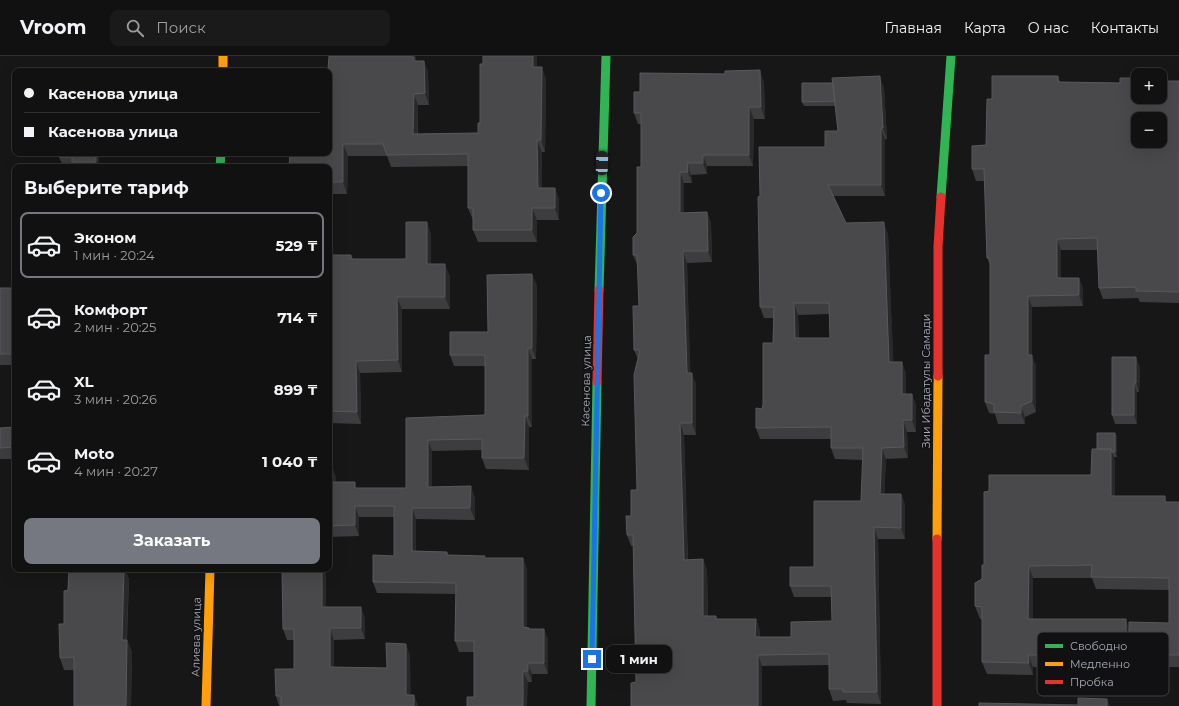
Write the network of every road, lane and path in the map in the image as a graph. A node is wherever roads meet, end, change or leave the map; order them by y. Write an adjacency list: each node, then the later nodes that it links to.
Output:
1 (223, 56): 4 (street)
2 (606, 56): 7 (street, Касенова улица)
3 (951, 56): 8 (street, Зии Ибадатулы Самади)
4 (223, 68)
5 (210, 572): 6 (street, Алиева улица)
6 (206, 706)
7 (591, 706)
8 (937, 706)

